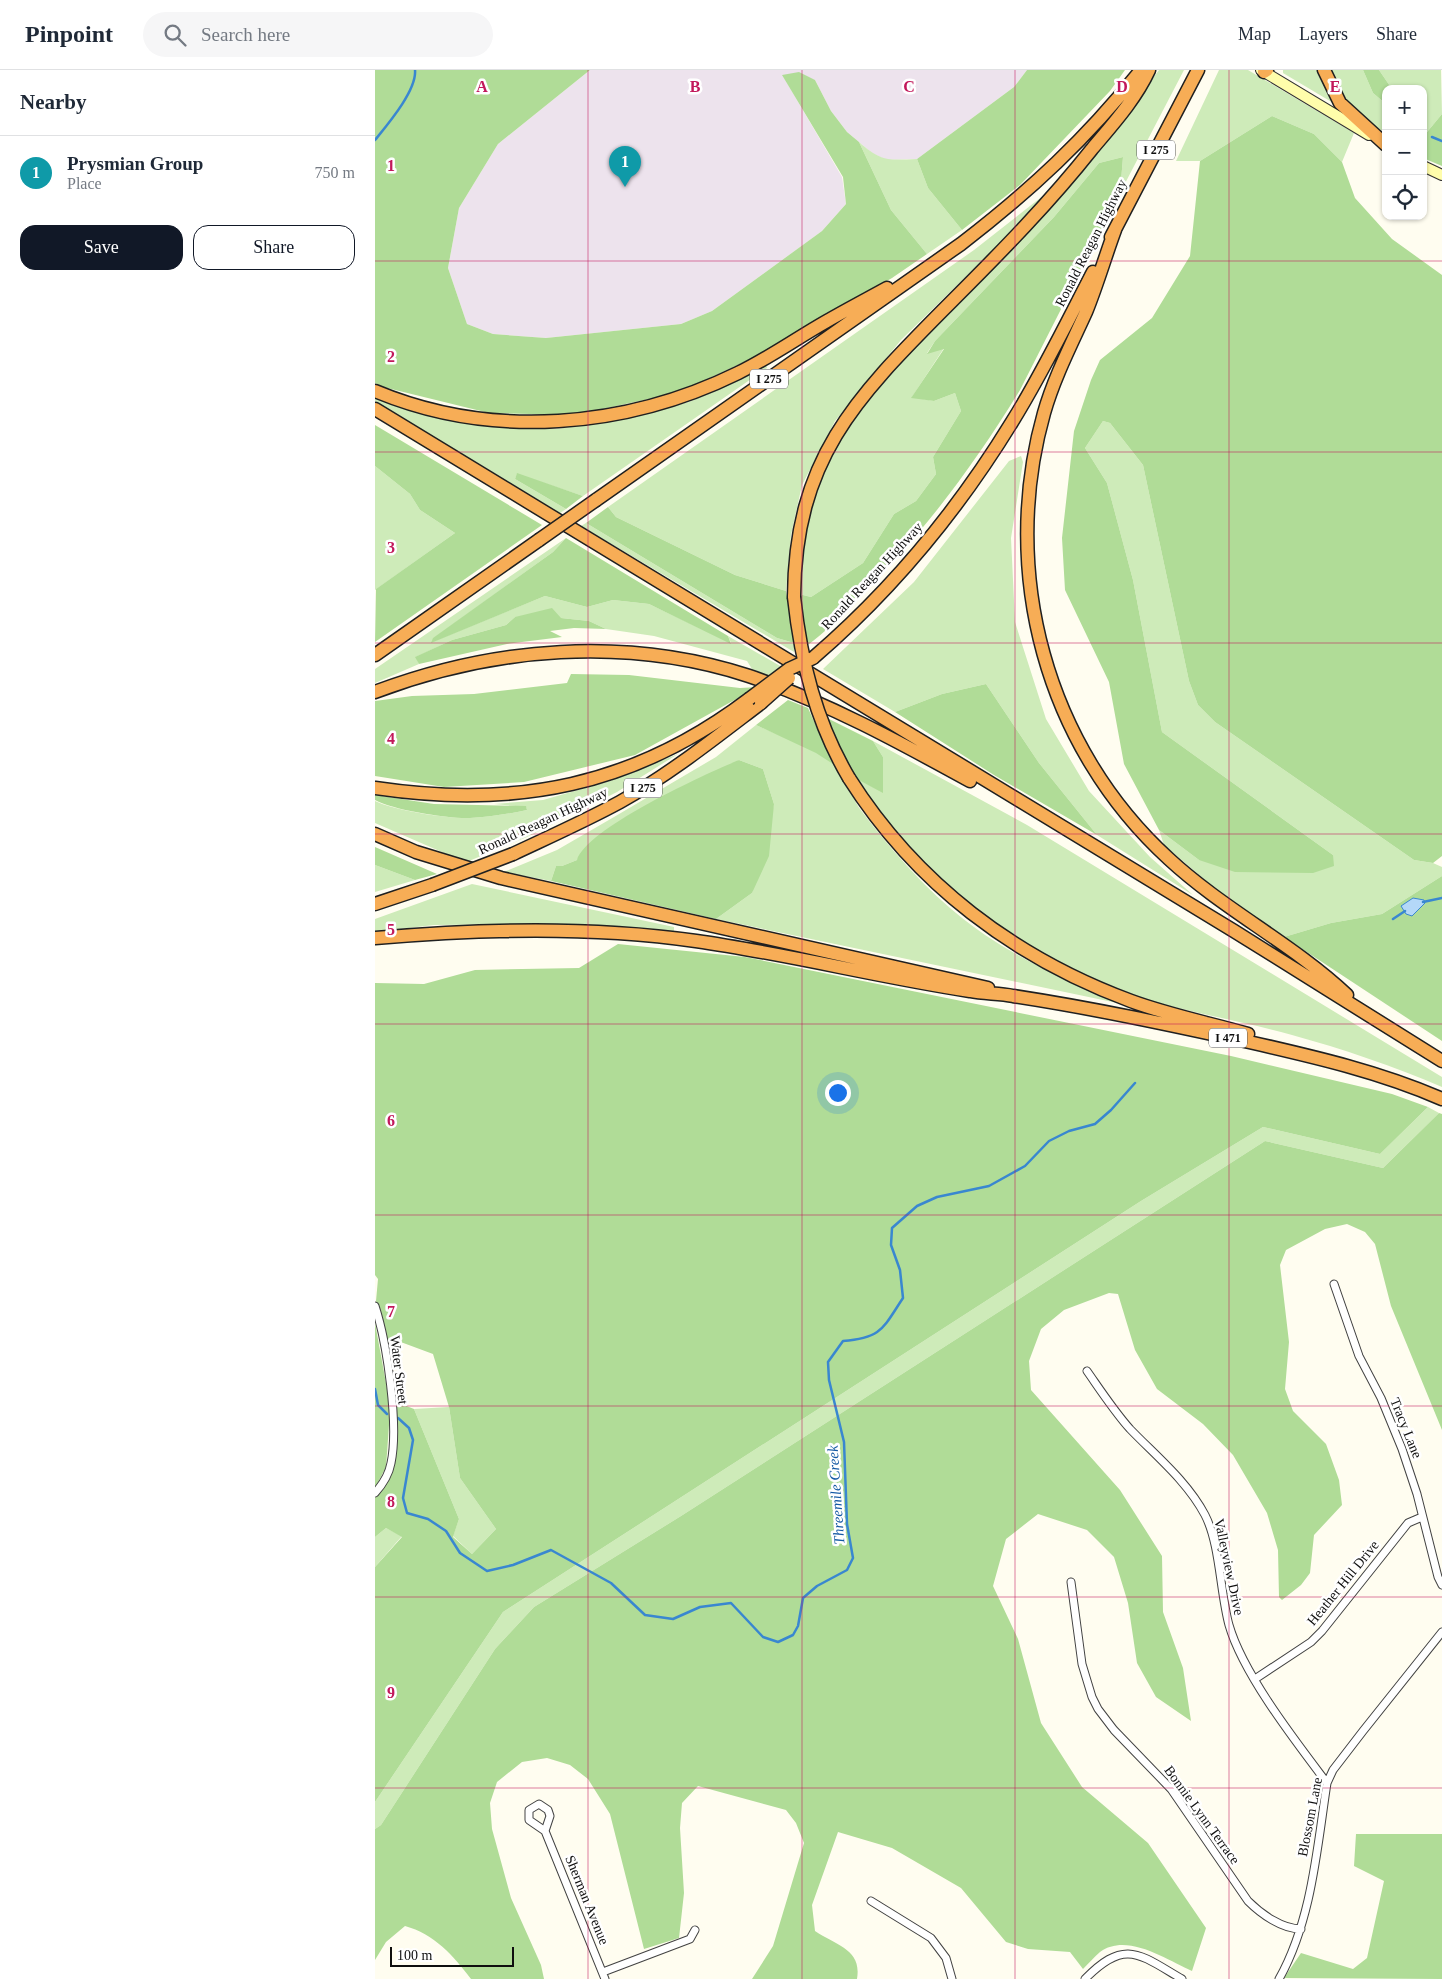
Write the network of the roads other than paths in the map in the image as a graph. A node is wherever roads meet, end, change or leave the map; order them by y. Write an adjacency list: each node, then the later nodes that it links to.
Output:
1 (1141, 70): 11 (highway, I 275)
2 (1149, 70): 25 (highway, bridge)
3 (1198, 70): 10 (highway, Ronald Reagan Highway / I 275)
4 (1324, 70): 6 (highway)
5 (1264, 71): 7 (street)
6 (1382, 141)
7 (1382, 143)
8 (1427, 168): 9 (street)
9 (1442, 175)
10 (1115, 230): 16 (highway, Ronald Reagan Highway / I 275, bridge); 23 (highway)
11 (941, 258): 12 (highway); 14 (highway, I 275, bridge)
12 (375, 391)
13 (375, 409): 18 (highway)
14 (375, 655)
15 (375, 692): 18 (highway)
16 (755, 701): 17 (highway); 20 (highway, Ronald Reagan Highway / I 275, bridge)
17 (375, 788)
18 (1019, 802): 23 (highway)
19 (375, 834): 22 (highway)
20 (375, 904)
21 (375, 938): 22 (highway)
22 (1010, 995): 25 (highway, I 471)
23 (1370, 1018): 24 (highway)
24 (1442, 1061)
25 (1339, 1063): 26 (highway, I 471)
26 (1442, 1099)
27 (1334, 1284): 31 (street, Tracy Lane)
28 (375, 1306): 30 (street, Water Street)
29 (1087, 1371): 35 (street, Valleyview Drive)
30 (375, 1493)
31 (1422, 1517): 33 (street, Tracy Lane); 35 (street, Heather Hill Drive)
32 (1071, 1582): 39 (street, Bonnie Lynn Terrace)
33 (1442, 1585)
34 (1442, 1632): 36 (street, Blossom Lane)
35 (1255, 1679): 36 (street, Valleyview Drive)
36 (1327, 1783): 39 (street, Blossom Lane)
37 (545, 1831): 41 (street, Sherman Avenue)
38 (871, 1901): 42 (street)
39 (1301, 1929): 45 (street, Blossom Lane)
40 (695, 1930): 41 (street)
41 (604, 1976)
42 (952, 1979)
43 (1085, 1979): 44 (street)
44 (1182, 1979)
45 (1279, 1979)

